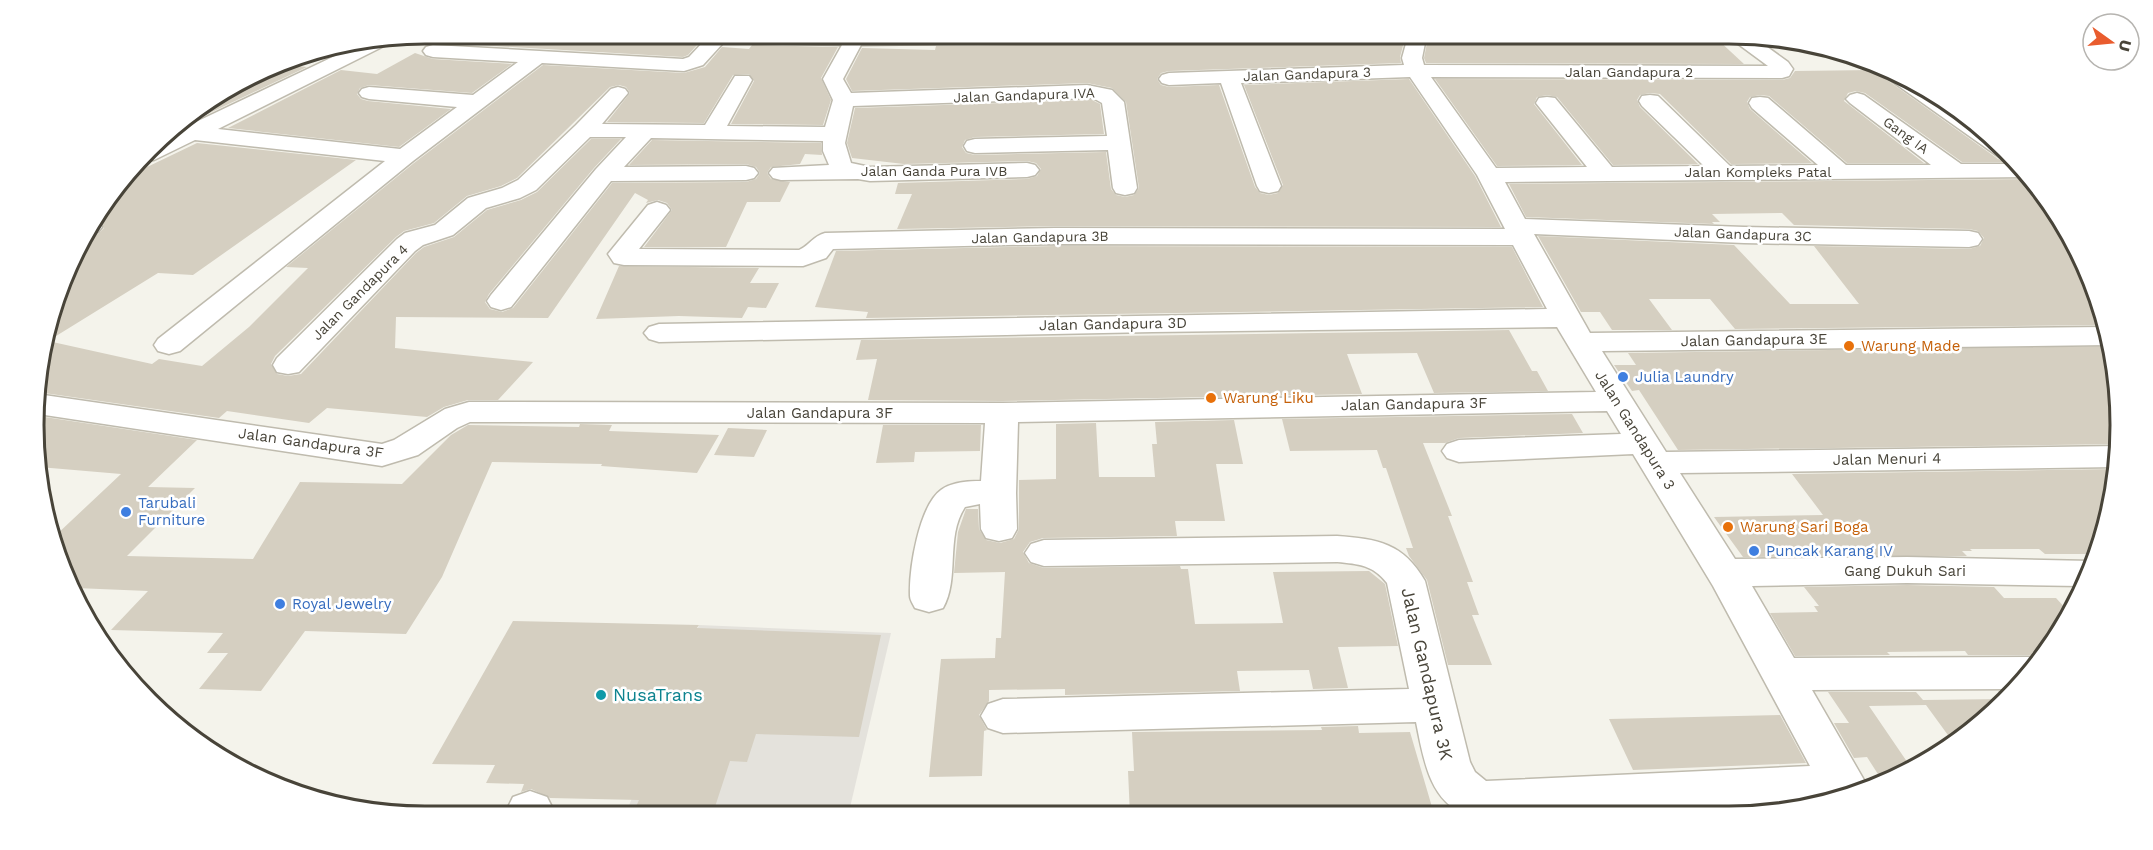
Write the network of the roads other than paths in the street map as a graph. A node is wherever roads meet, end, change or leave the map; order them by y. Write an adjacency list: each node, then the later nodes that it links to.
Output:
1 (712, 43): 7 (street)
2 (853, 43): 17 (street)
3 (1416, 43): 8 (street)
4 (1750, 44): 8 (street, Jalan Gandapura 2)
5 (364, 49): 13 (street)
6 (434, 51): 7 (street)
7 (537, 57): 19 (street)
8 (1416, 71): 9 (street, Jalan Gandapura 3); 41 (street, Jalan Gandapura 3)
9 (1233, 77): 10 (street, Jalan Gandapura 3); 42 (street)
10 (1169, 79)
11 (742, 80): 24 (street)
12 (248, 87): 13 (street)
13 (284, 90): 25 (street)
14 (369, 93): 19 (street)
15 (618, 93): 22 (street, Jalan Gandapura 4)
16 (1857, 99): 33 (street, Gang IA)
17 (844, 100): 26 (street); 27 (street, Jalan Gandapura IVA)
18 (1650, 101): 35 (street)
19 (477, 102): 30 (street)
20 (1547, 103): 39 (street)
21 (1760, 103): 36 (street)
22 (584, 130): 23 (street); 52 (street, Jalan Gandapura 4)
23 (646, 130): 24 (street); 40 (street)
24 (713, 130): 26 (street)
25 (193, 133): 29 (street); 30 (street)
26 (835, 134): 34 (street, Jalan Ganda Pura IVB)
27 (1118, 143): 28 (street); 43 (street, Jalan Gandapura IVA)
28 (975, 146)
29 (164, 147)
30 (405, 156): 51 (street)
31 (2008, 165): 33 (street, Jalan Kompleks Patal)
32 (1027, 170): 34 (street, Jalan Ganda Pura IVB)
33 (1955, 171): 36 (street, Jalan Kompleks Patal)
34 (856, 172): 38 (street)
35 (1723, 172): 36 (street, Jalan Kompleks Patal); 39 (street, Jalan Kompleks Patal)
36 (1840, 172)
37 (746, 173): 40 (street)
38 (781, 173)
39 (1604, 173): 41 (street, Jalan Kompleks Patal)
40 (604, 174): 47 (street)
41 (1489, 175): 45 (street, Jalan Gandapura 3)
42 (1269, 186)
43 (1125, 188)
44 (657, 210): 45 (street, Jalan Gandapura 3B)
45 (1520, 231): 46 (street, Jalan Gandapura 3C); 48 (street, Jalan Gandapura 3)
46 (1969, 239)
47 (501, 301)
48 (1574, 330): 49 (street, Jalan Gandapura 3D); 50 (street, Jalan Gandapura 3E); 53 (street, Jalan Gandapura 3)
49 (659, 333)
50 (2099, 336)
51 (169, 345)
52 (288, 365)
53 (1618, 401): 55 (street, Jalan Gandapura 3F); 57 (street, Jalan Gandapura 3)
54 (44, 405): 55 (street, Jalan Gandapura 3F)
55 (1002, 413): 59 (street)
56 (1460, 451): 57 (street, Jalan Menuri 4)
57 (1651, 453): 58 (street, Jalan Menuri 4); 62 (street, Jalan Gandapura 3)
58 (2108, 456)
59 (998, 493): 60 (street); 64 (street)
60 (999, 529)
61 (1044, 553): 67 (street, Jalan Gandapura 3K)
62 (1724, 573): 63 (street, Gang Dukuh Sari); 66 (street, Jalan Gandapura 3)
63 (2079, 573)
64 (929, 598)
65 (2019, 672): 66 (street)
66 (1780, 674): 69 (street, Jalan Gandapura 3)
67 (1432, 705): 68 (street); 69 (street, Jalan Gandapura 3K)
68 (1003, 716)
69 (1845, 788)

